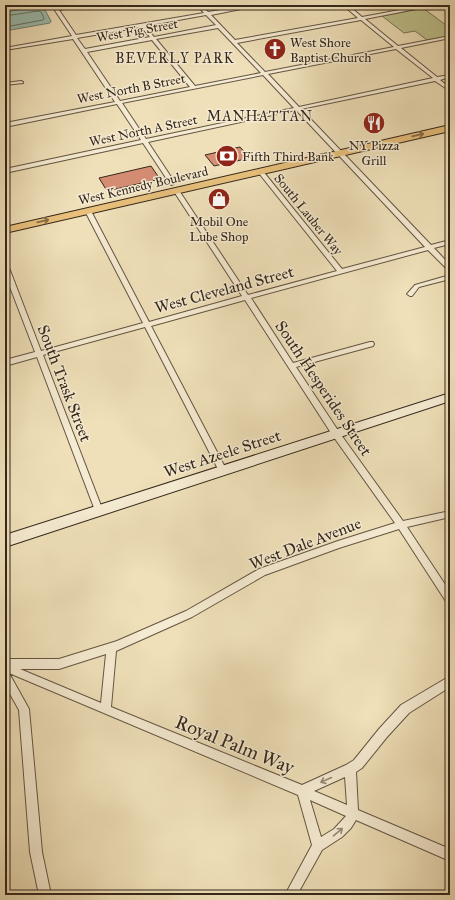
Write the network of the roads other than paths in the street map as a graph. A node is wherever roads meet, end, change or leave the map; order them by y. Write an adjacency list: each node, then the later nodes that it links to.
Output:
1 (83, 5): 10 (street, South Hesperides Street)
2 (199, 5): 6 (street)
3 (259, 5): 6 (street)
4 (345, 5): 7 (street)
5 (434, 5): 7 (street)
6 (207, 14): 8 (street); 9 (street)
7 (361, 18): 13 (street); 14 (street)
8 (142, 25): 10 (street); 12 (street)
9 (219, 26): 12 (street, West Fig Street); 13 (street)
10 (74, 37): 15 (street); 16 (street, South Hesperides Street)
11 (450, 37): 14 (street, West North B Street)
12 (153, 38): 16 (street, West Fig Street); 22 (street)
13 (234, 42): 17 (street)
14 (397, 47): 17 (street, West North B Street); 19 (street)
15 (5, 49)
16 (84, 51): 24 (street, South Hesperides Street)
17 (265, 74): 22 (street, West North B Street); 25 (street)
18 (450, 76): 19 (street, West North A Street)
19 (436, 79): 23 (street); 25 (street, West North A Street)
20 (20, 82): 21 (street)
21 (5, 84)
22 (193, 87): 24 (street, West North B Street)
23 (450, 90)
24 (118, 102): 27 (street, West North B Street); 29 (street, South Hesperides Street)
25 (298, 109): 29 (street, West North A Street); 30 (street)
26 (450, 120): 30 (main road, West Kennedy Boulevard)
27 (5, 125)
28 (450, 128): 30 (main road, West Kennedy Boulevard, one-way to 28)
29 (144, 141): 31 (street, West North A Street); 33 (street, South Hesperides Street)
30 (336, 150): 32 (main road, West Kennedy Boulevard); 33 (main road, West Kennedy Boulevard); 38 (street)
31 (5, 171)
32 (260, 171): 33 (main road, West Kennedy Boulevard); 41 (street, South Lauber Way)
33 (174, 186): 34 (main road, West Kennedy Boulevard); 35 (main road, West Kennedy Boulevard); 44 (street, South Hesperides Street)
34 (88, 211): 36 (main road, West Kennedy Boulevard, one-way to 34); 45 (street)
35 (5, 221)
36 (5, 230)
37 (450, 242): 38 (street, West Cleveland Street)
38 (430, 248): 40 (street); 41 (street, West Cleveland Street)
39 (5, 265): 47 (street, South Trask Street)
40 (450, 269)
41 (341, 272): 44 (street, West Cleveland Street)
42 (450, 277): 43 (street)
43 (410, 294)
44 (246, 298): 45 (street, West Cleveland Street); 49 (street, South Hesperides Street)
45 (147, 324): 47 (street, West Cleveland Street); 52 (street)
46 (370, 344): 49 (street)
47 (40, 354): 48 (street, West Cleveland Street); 53 (street, South Trask Street)
48 (5, 364)
49 (292, 366): 51 (street, South Hesperides Street)
50 (450, 397): 51 (street, West Azeele Street)
51 (336, 434): 52 (street, West Azeele Street); 55 (street, South Hesperides Street)
52 (223, 471): 53 (street, West Azeele Street)
53 (99, 511): 56 (street, West Azeele Street)
54 (450, 514): 55 (street, West Dale Avenue)
55 (401, 525): 57 (street, South Hesperides Street); 58 (street, West Dale Avenue)
56 (5, 541)
57 (450, 600)
58 (112, 648): 59 (street, West Dale Avenue); 62 (street)
59 (5, 665): 62 (street, Royal Palm Way)
60 (5, 676): 68 (street)
61 (450, 681): 63 (street)
62 (106, 710): 64 (street, Royal Palm Way)
63 (350, 769): 64 (street, one-way to 64); 65 (street)
64 (302, 791): 65 (street, Royal Palm Way); 66 (street)
65 (353, 814): 66 (street, one-way to 65); 67 (street, Royal Palm Way)
66 (318, 846): 69 (street)
67 (450, 855)
68 (45, 895)
69 (291, 895)

